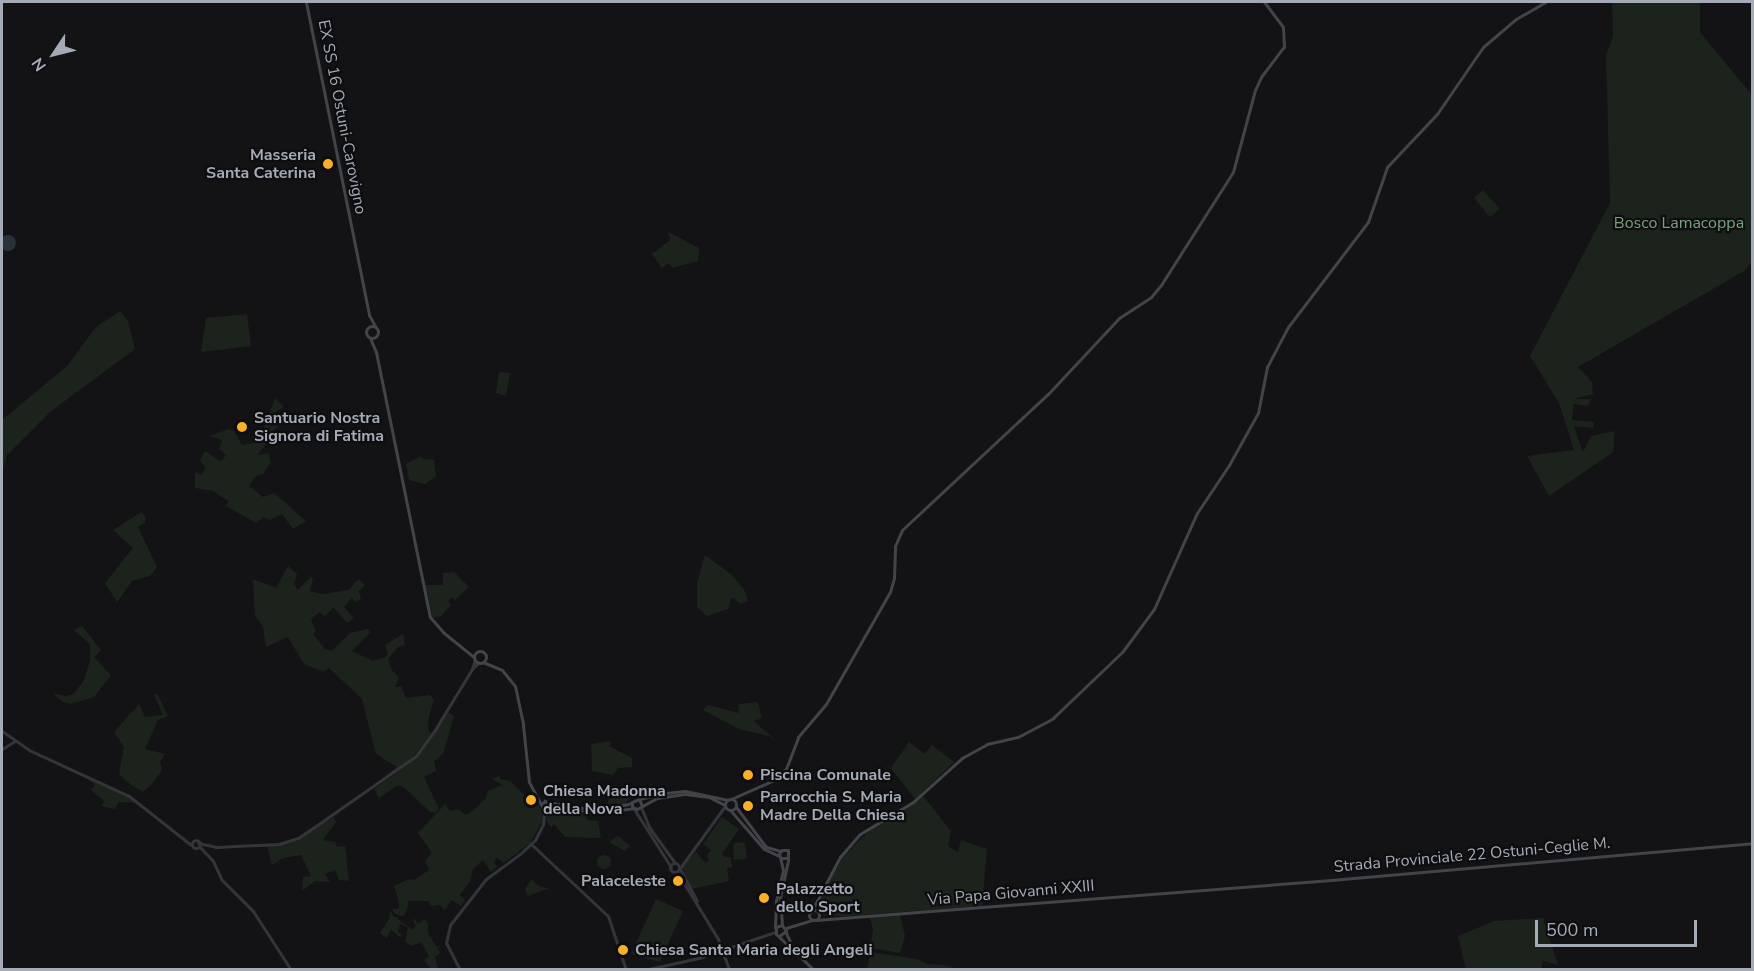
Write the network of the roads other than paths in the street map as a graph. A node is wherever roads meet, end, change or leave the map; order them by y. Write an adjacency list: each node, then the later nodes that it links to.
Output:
1 (306, 2): 4 (main road, EX SS 16 Ostuni-Carovigno)
2 (1264, 2): 18 (main road)
3 (1545, 2): 38 (main road)
4 (369, 315): 5 (main road); 6 (main road)
5 (375, 326): 6 (main road); 7 (main road)
6 (367, 329): 8 (main road)
7 (378, 335): 8 (main road); 9 (main road)
8 (370, 338): 9 (main road)
9 (376, 352): 10 (main road)
10 (465, 649): 11 (main road); 12 (main road)
11 (476, 652): 12 (main road); 13 (main road)
12 (474, 658): 13 (main road); 14 (street)
13 (483, 661): 14 (street); 22 (main road)
14 (472, 669): 29 (street)
15 (2, 731): 16 (street)
16 (15, 741): 17 (street); 29 (street)
17 (2, 749)
18 (741, 795): 20 (main road); 24 (main road)
19 (639, 799): 20 (main road); 21 (main road); 23 (main road)
20 (730, 800): 24 (main road); 26 (main road)
21 (632, 802): 22 (main road); 25 (main road)
22 (544, 805): 25 (main road); 28 (street)
23 (641, 806): 25 (main road); 26 (main road); 34 (street)
24 (736, 806): 26 (main road); 30 (main road)
25 (634, 808): 35 (street)
26 (727, 808): 31 (main road); 33 (street)
27 (1752, 843): 37 (main road, Strada Provinciale 22 Ostuni-Ceglie M.)
28 (531, 844): 50 (street); 51 (street)
29 (199, 846): 49 (street)
30 (781, 850): 31 (main road); 32 (main road)
31 (780, 857): 32 (main road); 45 (main road)
32 (788, 858): 44 (main road)
33 (686, 861): 34 (street); 36 (street)
34 (676, 863): 35 (street); 36 (street)
35 (671, 867): 36 (street)
36 (679, 870): 48 (street)
37 (1194, 890): 41 (main road, Via Papa Giovanni XXIII)
38 (818, 899): 39 (main road); 40 (main road)
39 (818, 912): 40 (main road); 41 (main road); 42 (main road)
40 (810, 913): 42 (main road); 43 (main road, Via Papa Giovanni XXIII)
41 (831, 919): 42 (main road, Via Papa Giovanni XXIII)
42 (815, 920): 43 (main road, Via Papa Giovanni XXIII)
43 (800, 923): 44 (main road, Via Papa Giovanni XXIII)
44 (784, 926): 45 (main road, Via Papa Giovanni XXIII); 46 (main road)
45 (775, 930): 47 (main road); 48 (street)
46 (786, 933): 47 (main road); 54 (main road)
47 (779, 936): 54 (main road)
48 (723, 950): 52 (street); 53 (street)
49 (291, 969)
50 (460, 969)
51 (626, 969)
52 (644, 969)
53 (729, 969)
54 (815, 969)

